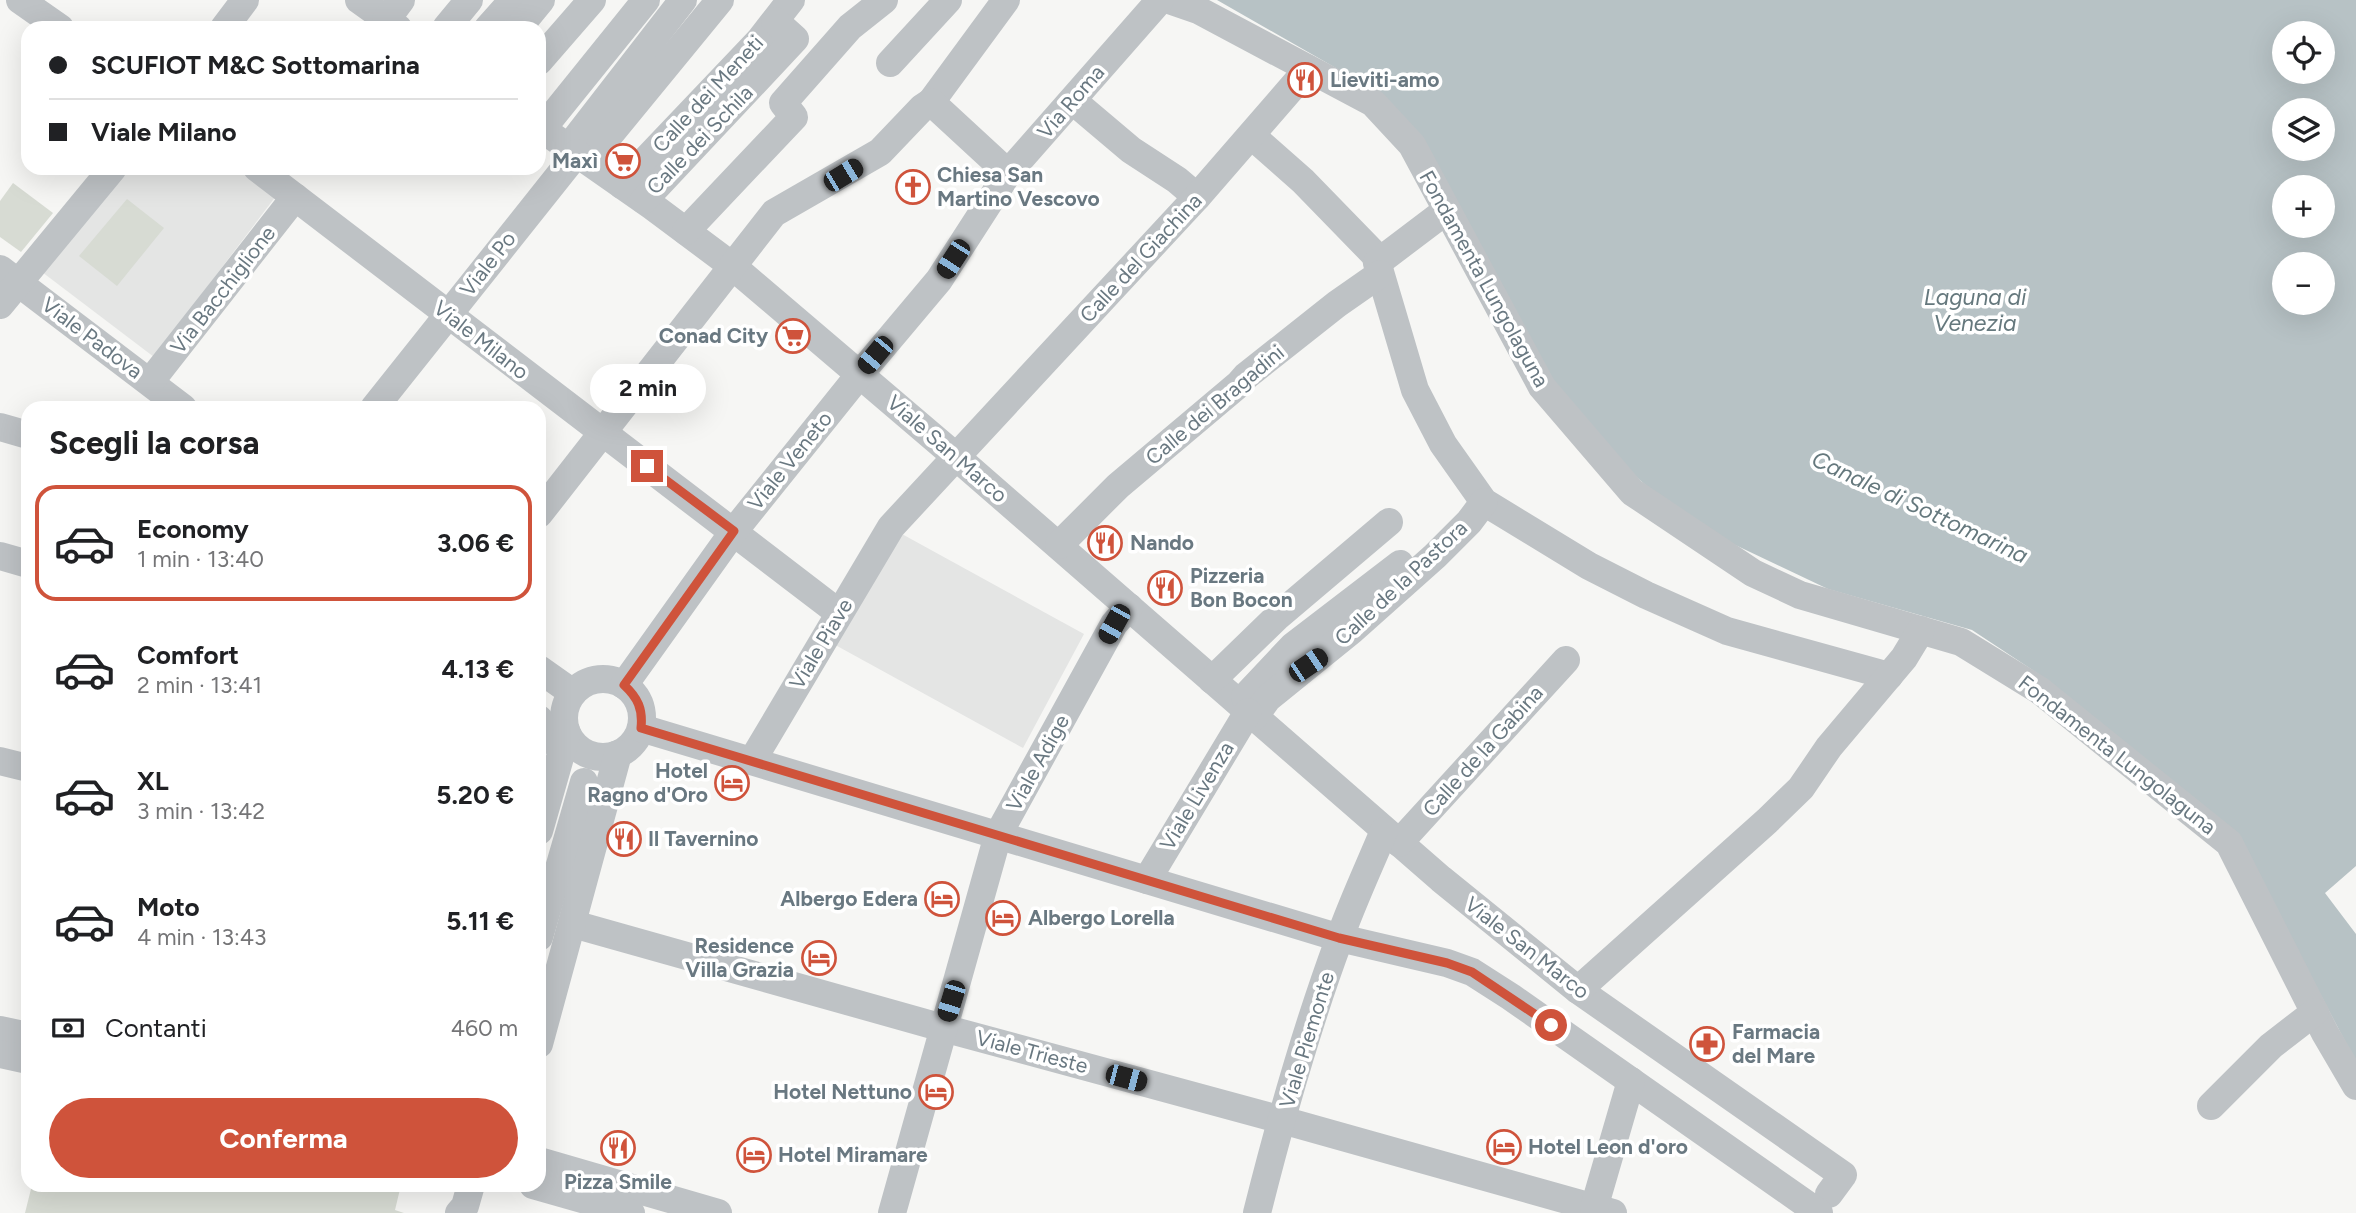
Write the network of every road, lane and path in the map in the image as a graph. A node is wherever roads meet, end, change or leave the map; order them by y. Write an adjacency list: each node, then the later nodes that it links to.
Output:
1 (20, 0): 18 (street)
2 (244, 0): 19 (street)
3 (359, 0): 17 (street)
4 (469, 0): 20 (street)
5 (513, 0): 21 (street)
6 (541, 0): 22 (street)
7 (592, 0): 24 (street)
8 (646, 0): 29 (street)
9 (683, 0): 32 (street)
10 (720, 0): 32 (street)
11 (884, 0): 40 (street)
12 (949, 0): 23 (street); 25 (street)
13 (1006, 0): 23 (street)
14 (1160, 0): 27 (street, Via Roma)
15 (1170, 0): 26 (street, Fondamenta Lungolaguna)
16 (785, 8): 36 (street, Calle dei Meneti)
17 (395, 16)
18 (50, 21)
19 (229, 21)
20 (452, 21)
21 (494, 21)
22 (524, 21)
23 (982, 33): 28 (street)
24 (546, 53)
25 (890, 63)
26 (1308, 69): 31 (street, Calle del Giachina); 39 (street, Fondamenta Lungolaguna)
27 (1073, 101): 33 (street, Via Roma); 38 (street)
28 (931, 102): 33 (street); 41 (street)
29 (546, 121)
30 (546, 132): 32 (street, Viale San Marco)
31 (1252, 136): 38 (street, Calle del Giachina); 42 (street)
32 (578, 154): 36 (street, Viale San Marco); 45 (street, Viale Po)
33 (1008, 173): 46 (street, Via Roma)
34 (106, 175): 43 (street)
35 (266, 175): 37 (street, Viale Milano)
36 (633, 192): 40 (street, Viale San Marco)
37 (295, 197): 45 (street, Viale Milano); 47 (street, Via Bacchiglione)
38 (1197, 197): 53 (street, Calle del Giachina)
39 (1447, 210): 42 (street, Calle dei Bragadini); 64 (street, Fondamenta Lungolaguna)
40 (685, 231): 41 (street, Viale San Marco)
41 (731, 265): 46 (street, Viale San Marco); 52 (street)
42 (1378, 268): 54 (street); 59 (street, Calle dei Bragadini)
43 (9, 276): 44 (street); 47 (street, Viale Padova)
44 (0, 305)
45 (448, 315): 49 (street, Viale Po); 52 (street, Viale Milano)
46 (860, 374): 53 (street, Viale San Marco); 58 (street, Viale Veneto)
47 (150, 382): 48 (street, Viale Padova)
48 (174, 401)
49 (380, 401)
50 (0, 427): 51 (street)
51 (21, 433)
52 (603, 434): 55 (street); 58 (street, Viale Milano)
53 (959, 451): 57 (street, Calle del Giachina); 59 (street, Viale San Marco)
54 (1484, 502): 67 (street); 71 (street, Calle de la Pastora)
55 (546, 505)
56 (1389, 522): 68 (street)
57 (891, 527): 63 (street, Viale Piave)
58 (734, 531): 63 (street, Viale Milano); 69 (street, Viale Veneto)
59 (1059, 545): 62 (street, Viale San Marco)
60 (0, 556): 61 (street)
61 (21, 562)
62 (1129, 607): 68 (street, Viale San Marco); 80 (street, Viale Adige)
63 (839, 612): 76 (street, Viale Piave)
64 (1921, 630): 67 (street); 88 (street, Fondamenta Lungolaguna)
65 (1566, 660): 81 (street, Calle de la Gabina)
66 (546, 674): 70 (street)
67 (1889, 676): 87 (street)
68 (1212, 680): 71 (street, Viale San Marco)
69 (624, 685): 70 (street); 72 (street)
70 (573, 693): 73 (street)
71 (1247, 711): 81 (street, Viale San Marco); 82 (street, Viale Livenza)
72 (641, 728): 74 (street); 76 (street, Viale San Marco)
73 (551, 731): 74 (street); 79 (street)
74 (618, 754): 84 (street)
75 (0, 761): 77 (street)
76 (752, 761): 80 (street, Viale San Marco)
77 (21, 766)
78 (583, 782): 79 (street)
79 (562, 829): 83 (street)
80 (999, 835): 82 (street, Viale San Marco); 89 (street, Viale Adige)
81 (1392, 837): 85 (street, Viale Piemonte); 87 (street, Viale San Marco)
82 (1147, 880): 85 (street, Viale San Marco)
83 (556, 887): 84 (street)
84 (552, 937): 86 (street); 89 (street, Viale Trieste)
85 (1339, 938): 94 (street, Viale San Marco); 97 (street, Viale Piemonte)
86 (546, 986)
87 (1578, 990): 100 (street, Viale San Marco)
88 (2315, 1012): 95 (street, Fondamenta Lungolaguna); 96 (street)
89 (943, 1028): 97 (street, Viale Trieste); 104 (street, Viale Adige)
90 (0, 1030): 91 (street)
91 (21, 1034)
92 (0, 1054): 93 (street)
93 (21, 1058)
94 (1631, 1081): 100 (street, Viale San Marco); 101 (street)
95 (2356, 1086)
96 (2211, 1106)
97 (1282, 1120): 101 (street, Viale Trieste); 105 (street, Viale Piemonte)
98 (546, 1163): 103 (street)
99 (546, 1189): 102 (street)
100 (1824, 1204)
101 (1604, 1210)
102 (631, 1213)
103 (718, 1213)
104 (892, 1213)
105 (1257, 1213)

